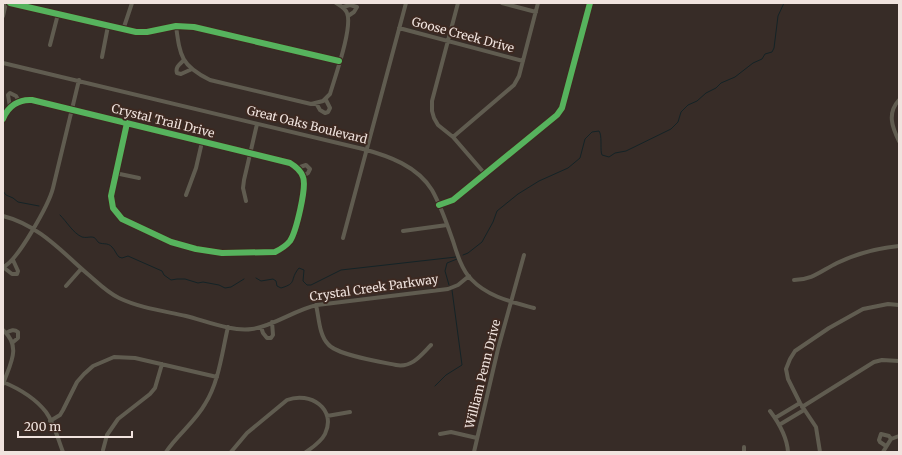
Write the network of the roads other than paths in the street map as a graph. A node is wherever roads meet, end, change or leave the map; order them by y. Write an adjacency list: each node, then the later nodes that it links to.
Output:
1 (6, 3): 13 (street)
2 (10, 3): 12 (street)
3 (132, 3): 18 (street)
4 (336, 3): 10 (street)
5 (406, 3): 17 (street)
6 (458, 3): 19 (street)
7 (502, 3): 11 (street)
8 (538, 3): 11 (street)
9 (590, 3): 44 (street)
10 (344, 7): 14 (street); 14 (street)
11 (536, 12): 24 (street)
12 (58, 14): 15 (street); 20 (street)
13 (3, 16)
14 (348, 16): 23 (street)
15 (108, 26): 18 (street); 21 (street)
16 (176, 26): 18 (street); 22 (street); 23 (street)
17 (399, 28): 19 (street, Goose Creek Drive); 40 (street)
18 (123, 30)
19 (448, 41): 24 (street, Goose Creek Drive); 37 (street)
20 (50, 46)
21 (102, 57)
22 (184, 60): 26 (street); 26 (street)
23 (340, 61): 28 (street)
24 (523, 61): 37 (street)
25 (3, 63): 27 (street, Great Oaks Boulevard)
26 (192, 69): 31 (street)
27 (78, 80): 33 (street); 36 (street, Great Oaks Boulevard)
28 (326, 100): 31 (street); 31 (street)
29 (899, 100): 38 (street)
30 (19, 101): 32 (street); 32 (street, Crystal Trail Drive); 33 (street, Crystal Trail Drive)
31 (316, 103)
32 (10, 107): 34 (street)
33 (71, 110): 35 (street, Crystal Trail Drive); 52 (street)
34 (3, 119)
35 (127, 123): 39 (street, Crystal Trail Drive); 43 (street)
36 (257, 124): 40 (street, Great Oaks Boulevard); 41 (street)
37 (453, 137): 44 (street)
38 (899, 141)
39 (202, 142): 41 (street, Crystal Trail Drive); 47 (street)
40 (367, 150): 49 (street, Great Oaks Boulevard); 54 (street)
41 (250, 153): 42 (street, Crystal Trail Drive); 48 (street)
42 (297, 168): 45 (street); 45 (street, Crystal Trail Drive)
43 (116, 173): 45 (street); 46 (street)
44 (485, 174): 49 (street)
45 (303, 176)
46 (139, 178)
47 (186, 195)
48 (246, 201)
49 (439, 205): 51 (street, Great Oaks Boulevard)
50 (3, 216): 52 (street, Crystal Creek Parkway)
51 (447, 225): 53 (street); 60 (street, Great Oaks Boulevard)
52 (33, 228): 57 (street); 59 (street, Crystal Creek Parkway)
53 (403, 231)
54 (343, 238)
55 (899, 246): 61 (street)
56 (524, 255): 63 (street, William Penn Drive)
57 (13, 260): 58 (street); 58 (street)
58 (3, 267)
59 (81, 269): 62 (street); 68 (street, Crystal Creek Parkway)
60 (469, 276): 63 (street, Great Oaks Boulevard); 64 (street, Crystal Creek Parkway)
61 (794, 280)
62 (66, 286)
63 (511, 302): 66 (street, Great Oaks Boulevard); 86 (street, William Penn Drive)
64 (316, 305): 67 (street, Crystal Creek Parkway); 72 (street)
65 (899, 305): 77 (street)
66 (534, 308)
67 (272, 322): 69 (street, Crystal Creek Parkway); 69 (street)
68 (228, 327): 69 (street, Crystal Creek Parkway); 75 (street)
69 (261, 327)
70 (4, 332): 71 (street); 71 (street)
71 (12, 343): 76 (street)
72 (430, 345)
73 (899, 361): 77 (street)
74 (162, 364): 75 (street); 82 (street); 90 (street)
75 (216, 377): 92 (street)
76 (3, 383): 82 (street)
77 (802, 407): 81 (street); 83 (street); 98 (street)
78 (770, 411): 81 (street)
79 (350, 412): 80 (street)
80 (327, 416): 93 (street); 94 (street)
81 (775, 418): 83 (street)
82 (50, 421): 91 (street)
83 (779, 425): 97 (street)
84 (440, 434): 86 (street)
85 (899, 436): 87 (street)
86 (477, 438): 95 (street, William Penn Drive)
87 (891, 439): 88 (street); 88 (street)
88 (886, 446): 99 (street)
89 (744, 447): 96 (street)
90 (103, 450)
91 (63, 452)
92 (166, 452)
93 (231, 452)
94 (306, 452)
95 (474, 452)
96 (744, 452)
97 (788, 452)
98 (820, 452)
99 (883, 452)

